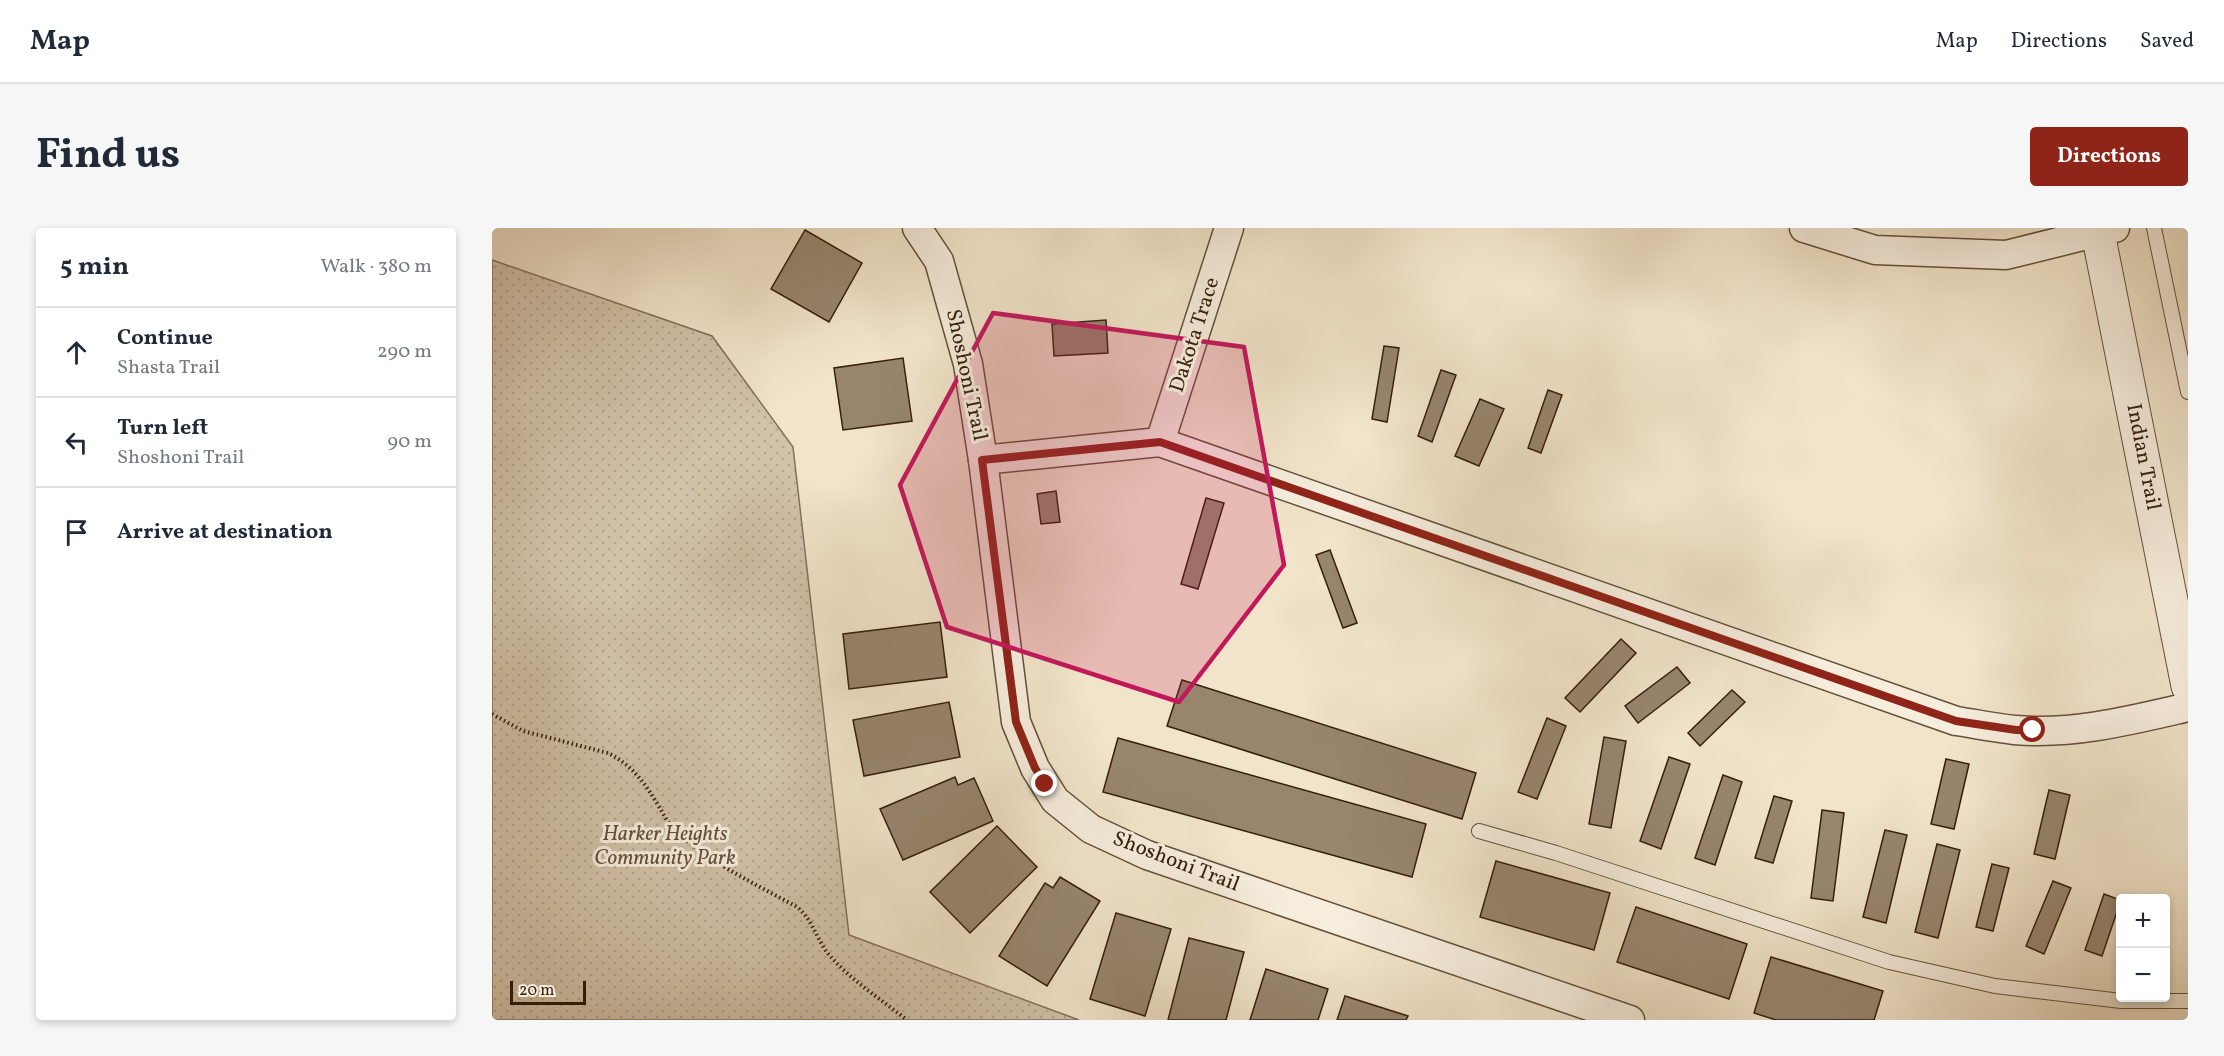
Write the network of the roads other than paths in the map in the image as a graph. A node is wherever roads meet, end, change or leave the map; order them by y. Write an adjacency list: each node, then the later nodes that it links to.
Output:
1 (917, 228): 8 (street, Shoshoni Trail)
2 (1229, 228): 7 (street, Dakota Trace)
3 (1804, 228): 5 (street)
4 (2154, 228): 6 (lane)
5 (2104, 230): 9 (street, Indian Trail)
6 (2188, 392)
7 (1160, 442): 8 (street); 10 (street)
8 (982, 460): 13 (street, Shoshoni Trail)
9 (2188, 686)
10 (2188, 707)
11 (1479, 831): 12 (lane)
12 (2188, 1001)
13 (1630, 1020)

